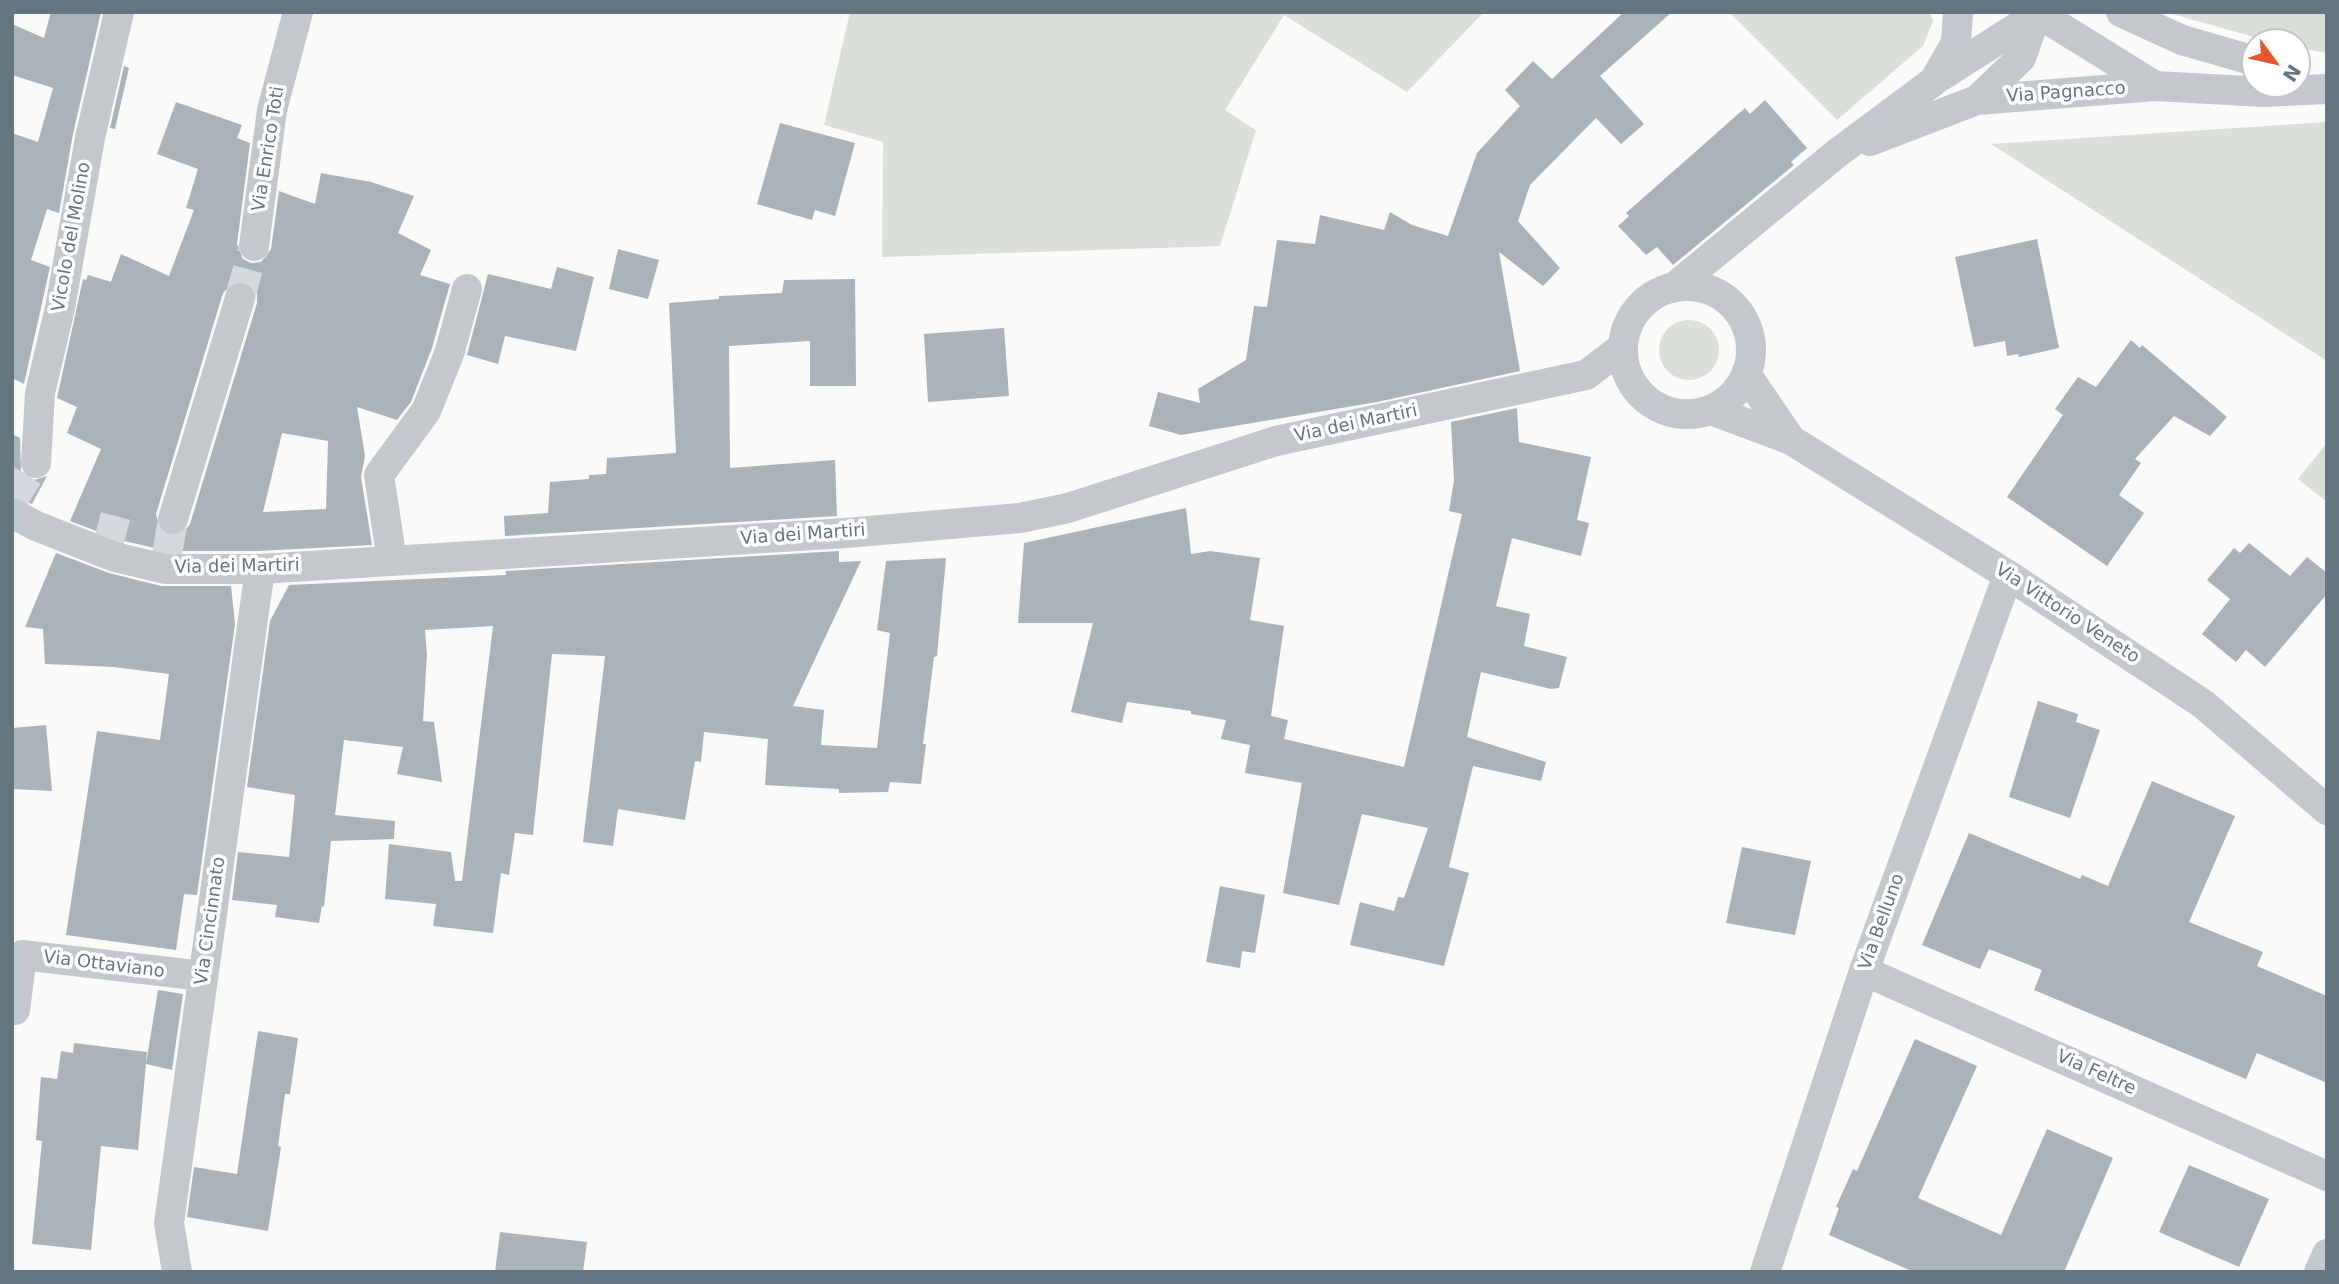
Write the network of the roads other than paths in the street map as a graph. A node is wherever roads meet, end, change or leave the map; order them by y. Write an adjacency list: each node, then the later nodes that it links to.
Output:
1 (120, 12): 24 (street, Vicolo del Molino)
2 (298, 12): 13 (street, Via Enrico Toti)
3 (1958, 12): 7 (street, Via Pagnacco)
4 (2121, 12): 6 (street)
5 (2040, 13): 7 (street, Via Pagnacco); 8 (street, Via Pagnacco); 10 (street, Via Pagnacco)
6 (2241, 57)
7 (1934, 80): 11 (street, Via Pagnacco)
8 (2155, 86): 9 (street, Via Pagnacco); 10 (street, Via Pagnacco)
9 (2327, 89)
10 (1977, 100): 11 (street, Via Pagnacco)
11 (1836, 153): 12 (street, Via Pagnacco)
12 (1739, 233): 14 (street, Via Pagnacco); 17 (street)
13 (254, 246)
14 (1673, 288): 17 (street); 18 (street)
15 (467, 289): 27 (street)
16 (240, 298): 26 (street)
17 (1735, 307): 19 (street)
18 (1623, 347): 20 (street, Via dei Martiri); 21 (street)
19 (1746, 374): 22 (street); 23 (street, Via Vittorio Veneto)
20 (1586, 375): 21 (street, Via dei Martiri); 27 (street, Via dei Martiri)
21 (1634, 387): 22 (street)
22 (1711, 410): 23 (street, Via Vittorio Veneto)
23 (1791, 440): 29 (street, Via Vittorio Veneto)
24 (36, 463)
25 (12, 513): 28 (street, Via dei Martiri)
26 (173, 519)
27 (391, 561): 28 (street, Via dei Martiri)
28 (260, 569): 32 (street, Via Cincinnato)
29 (2008, 575): 30 (street, Via Vittorio Veneto); 31 (street, Via Belluno)
30 (2327, 810)
31 (1864, 971): 34 (street, Via Feltre); 37 (street, Via Belluno)
32 (203, 976): 33 (street, Via Ottaviano); 36 (street, Via Cincinnato)
33 (12, 1010)
34 (2327, 1176)
35 (2327, 1254): 38 (street)
36 (177, 1272)
37 (1765, 1272)
38 (2319, 1272)

